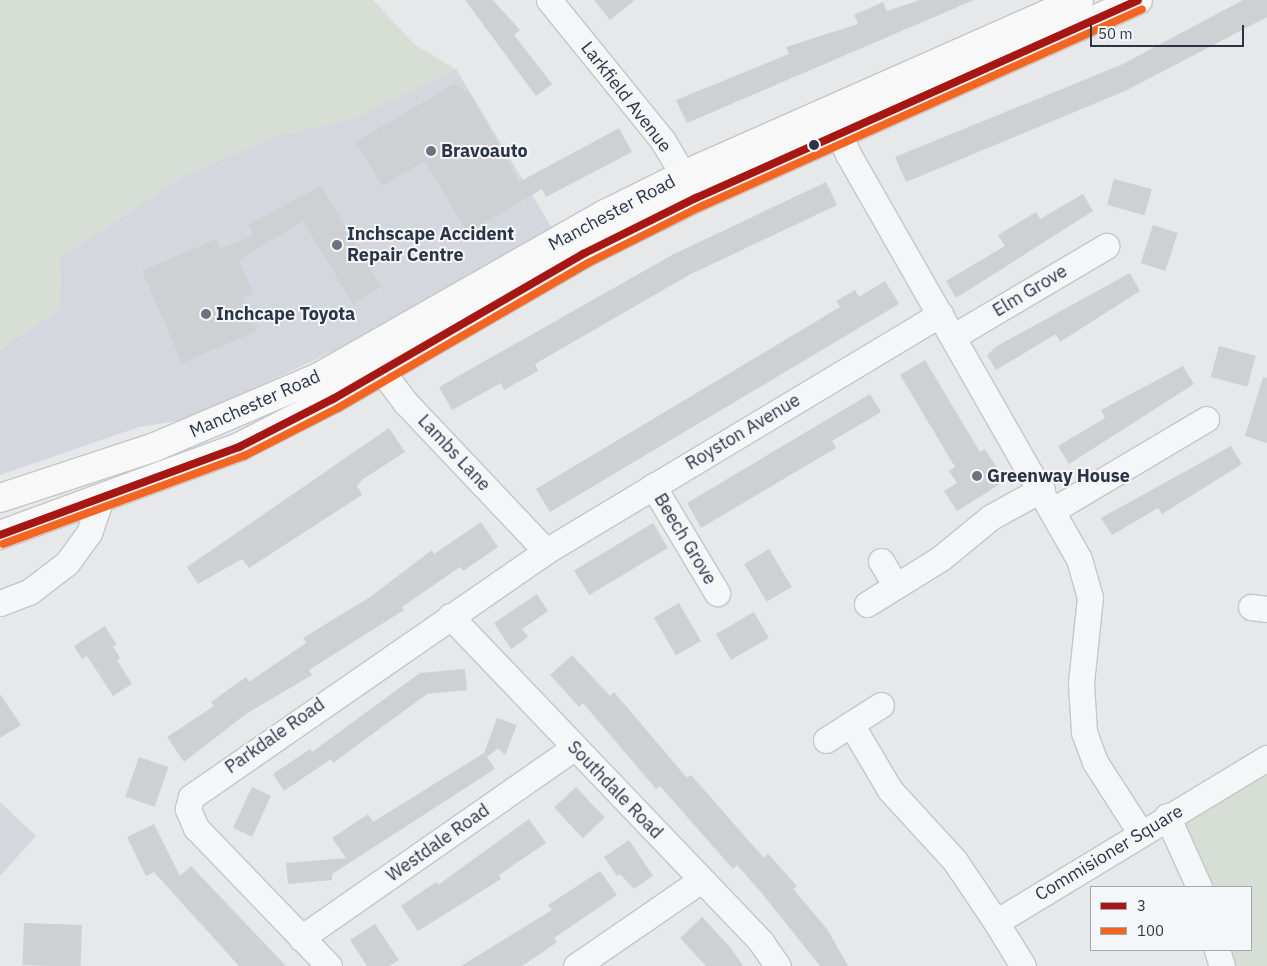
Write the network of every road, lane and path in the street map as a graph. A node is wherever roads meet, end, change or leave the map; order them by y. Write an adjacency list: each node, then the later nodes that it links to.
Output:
1 (549, 0): 5 (street, Larkfield Avenue)
2 (1079, 0): 4 (main road, Manchester Road)
3 (1138, 0): 4 (main road, Manchester Road)
4 (834, 121): 5 (main road, Manchester Road); 7 (street)
5 (690, 186): 9 (main road, Manchester Road)
6 (1106, 246): 8 (street, Elm Grove)
7 (940, 314): 8 (street); 11 (street, Royston Avenue)
8 (954, 336): 13 (street)
9 (374, 361): 12 (main road, Manchester Road); 14 (main road, Manchester Road); 16 (street, Lambs Lane)
10 (1206, 419): 13 (street)
11 (653, 486): 16 (street, Royston Avenue); 19 (street, Beech Grove)
12 (0, 498)
13 (1048, 499): 18 (street); 29 (street)
14 (100, 501): 15 (main road, Manchester Road); 20 (street)
15 (0, 535)
16 (546, 551): 22 (street, Parkdale Road)
17 (881, 561): 18 (street)
18 (896, 586): 21 (street)
19 (717, 593)
20 (6, 599)
21 (867, 604)
22 (450, 616): 26 (street, Southdale Road); 33 (street, Parkdale Road)
23 (881, 705): 24 (street)
24 (851, 724): 25 (street); 32 (street)
25 (826, 740)
26 (574, 747): 30 (street, Southdale Road); 33 (street, Westdale Road)
27 (1267, 758): 28 (street, Commisioner Square)
28 (1167, 816): 29 (street, Commisioner Square); 31 (street)
29 (1140, 832): 32 (street, Commisioner Square)
30 (701, 880): 36 (street); 37 (street, Southdale Road)
31 (1199, 886)
32 (996, 922): 38 (street)
33 (302, 938): 35 (street, Parkdale Road)
34 (1217, 951): 39 (street)
35 (329, 966)
36 (576, 966)
37 (778, 966)
38 (1023, 966)
39 (1222, 966)

